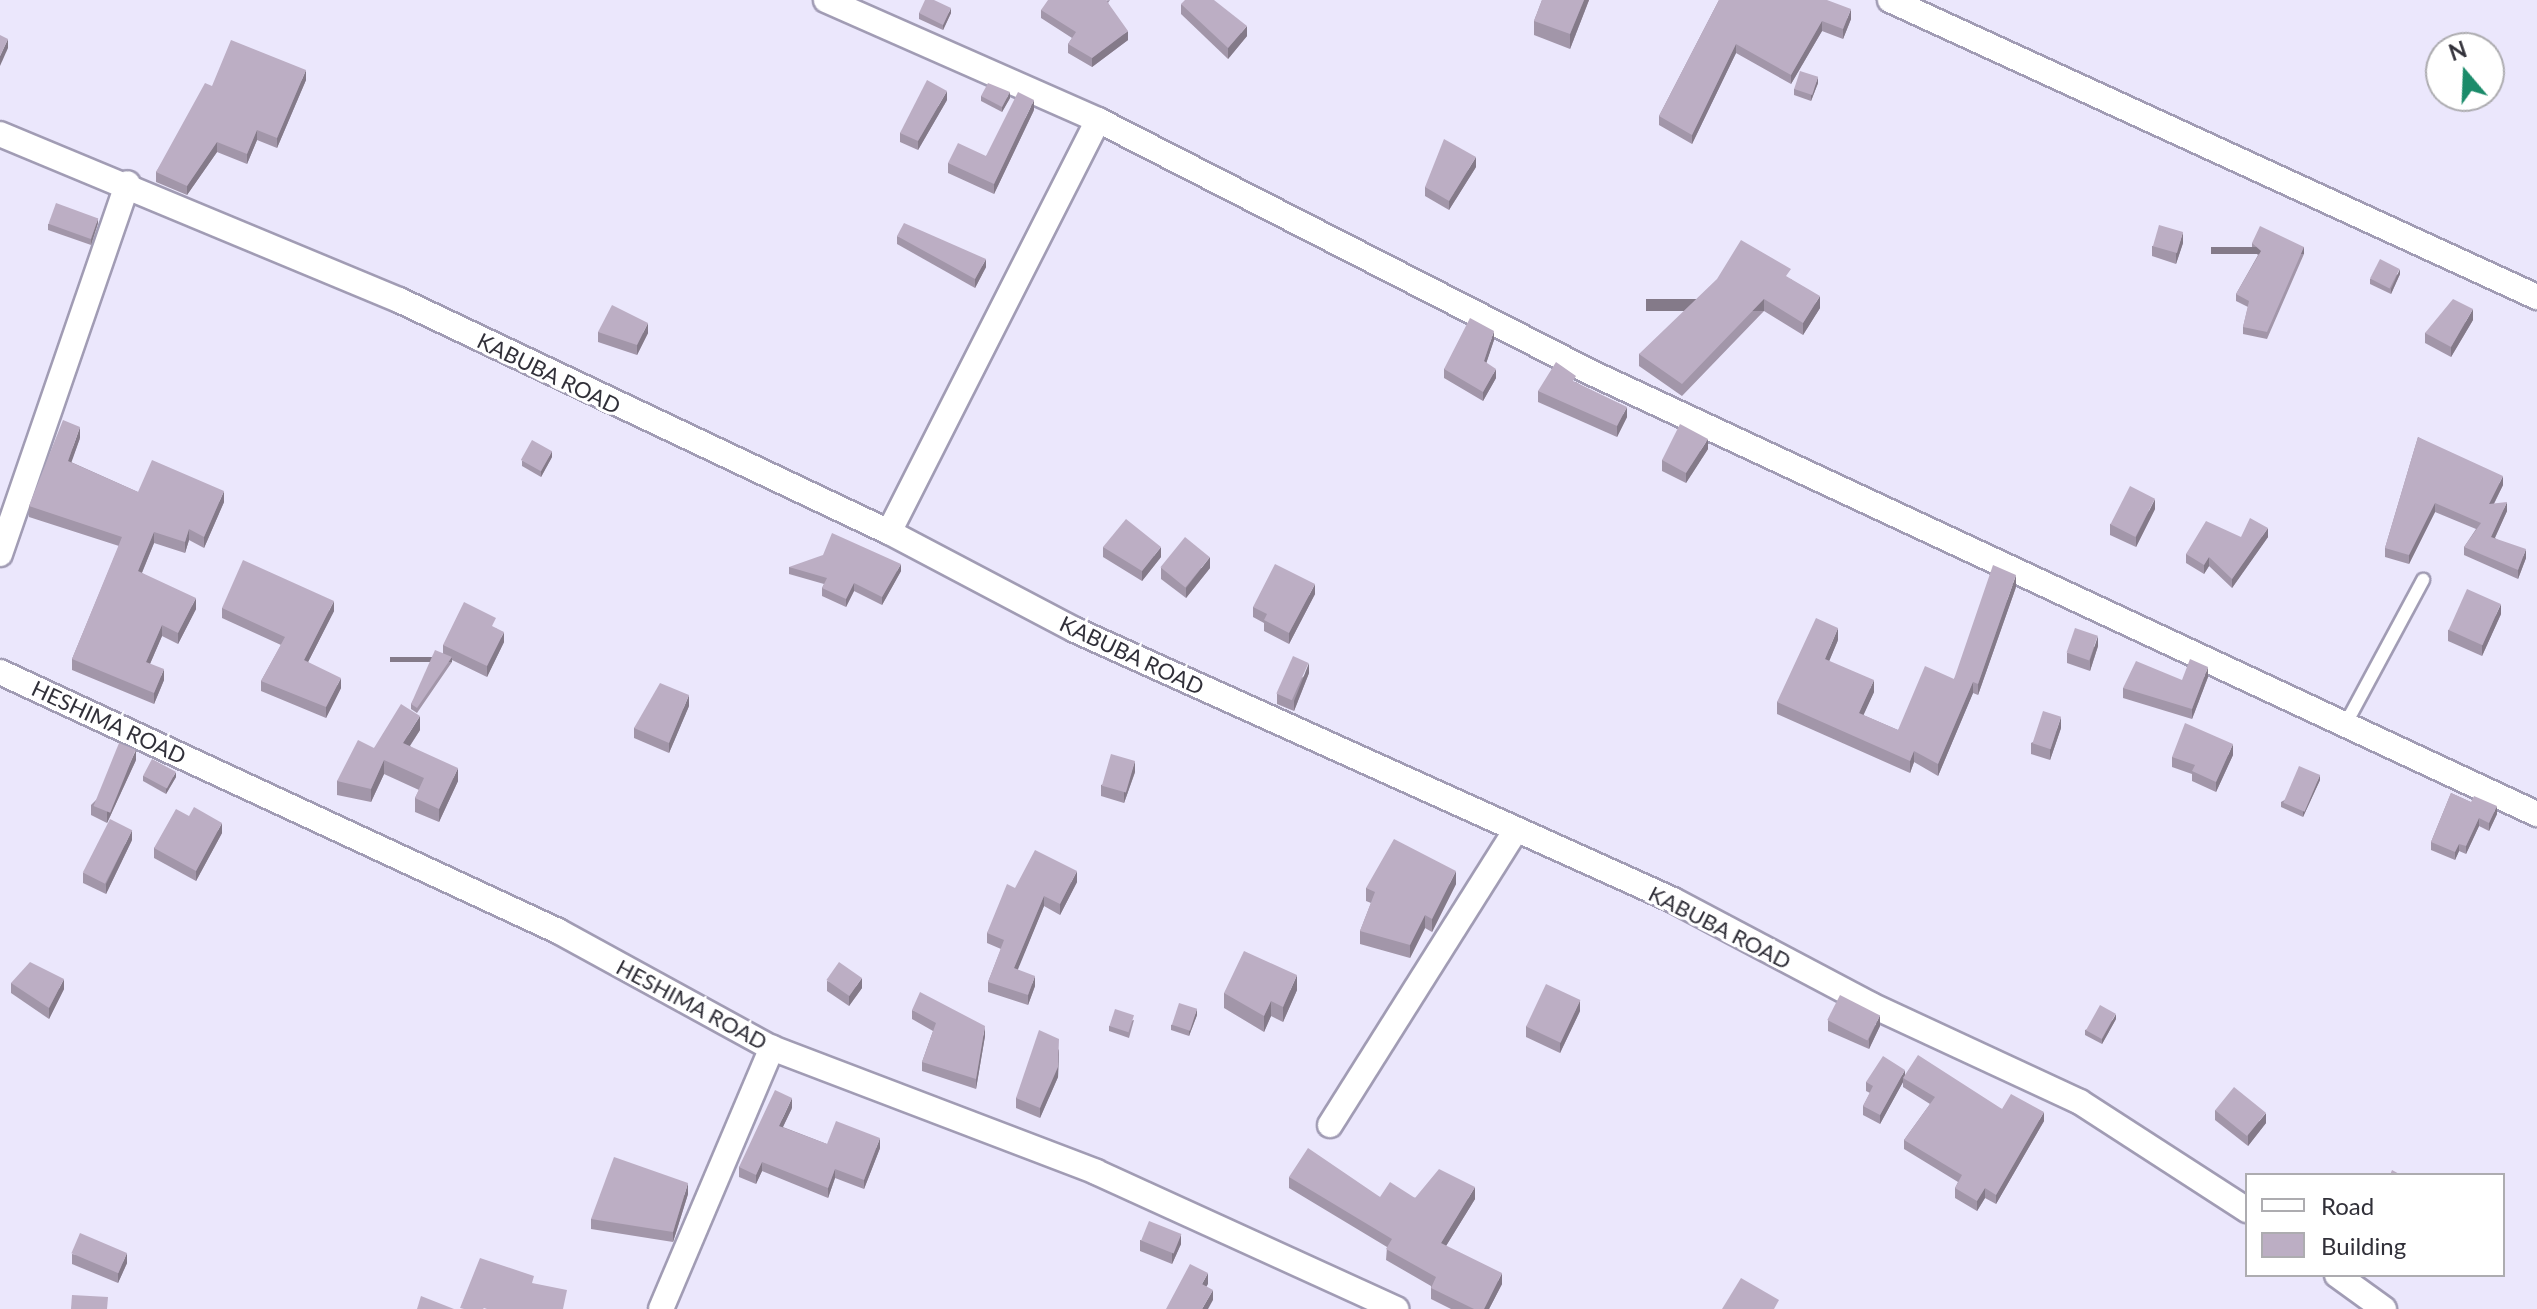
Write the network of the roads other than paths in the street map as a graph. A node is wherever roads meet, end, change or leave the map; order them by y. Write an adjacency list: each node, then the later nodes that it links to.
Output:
1 (826, 0): 3 (street)
2 (1890, 0): 6 (street)
3 (1098, 120): 7 (street); 11 (street)
4 (0, 134): 5 (street, KABUBA ROAD)
5 (128, 183): 7 (street, KABUBA ROAD); 8 (street)
6 (2537, 297)
7 (889, 532): 13 (street, KABUBA ROAD)
8 (0, 554)
9 (2423, 580): 11 (lane)
10 (0, 672): 14 (street, HESHIMA ROAD)
11 (2345, 725): 12 (street)
12 (2537, 814)
13 (1516, 830): 15 (street); 16 (street, KABUBA ROAD)
14 (772, 1048): 18 (street); 19 (street, HESHIMA ROAD)
15 (1330, 1125)
16 (2245, 1209)
17 (2340, 1277): 20 (street)
18 (661, 1309)
19 (1396, 1309)
20 (2384, 1309)

